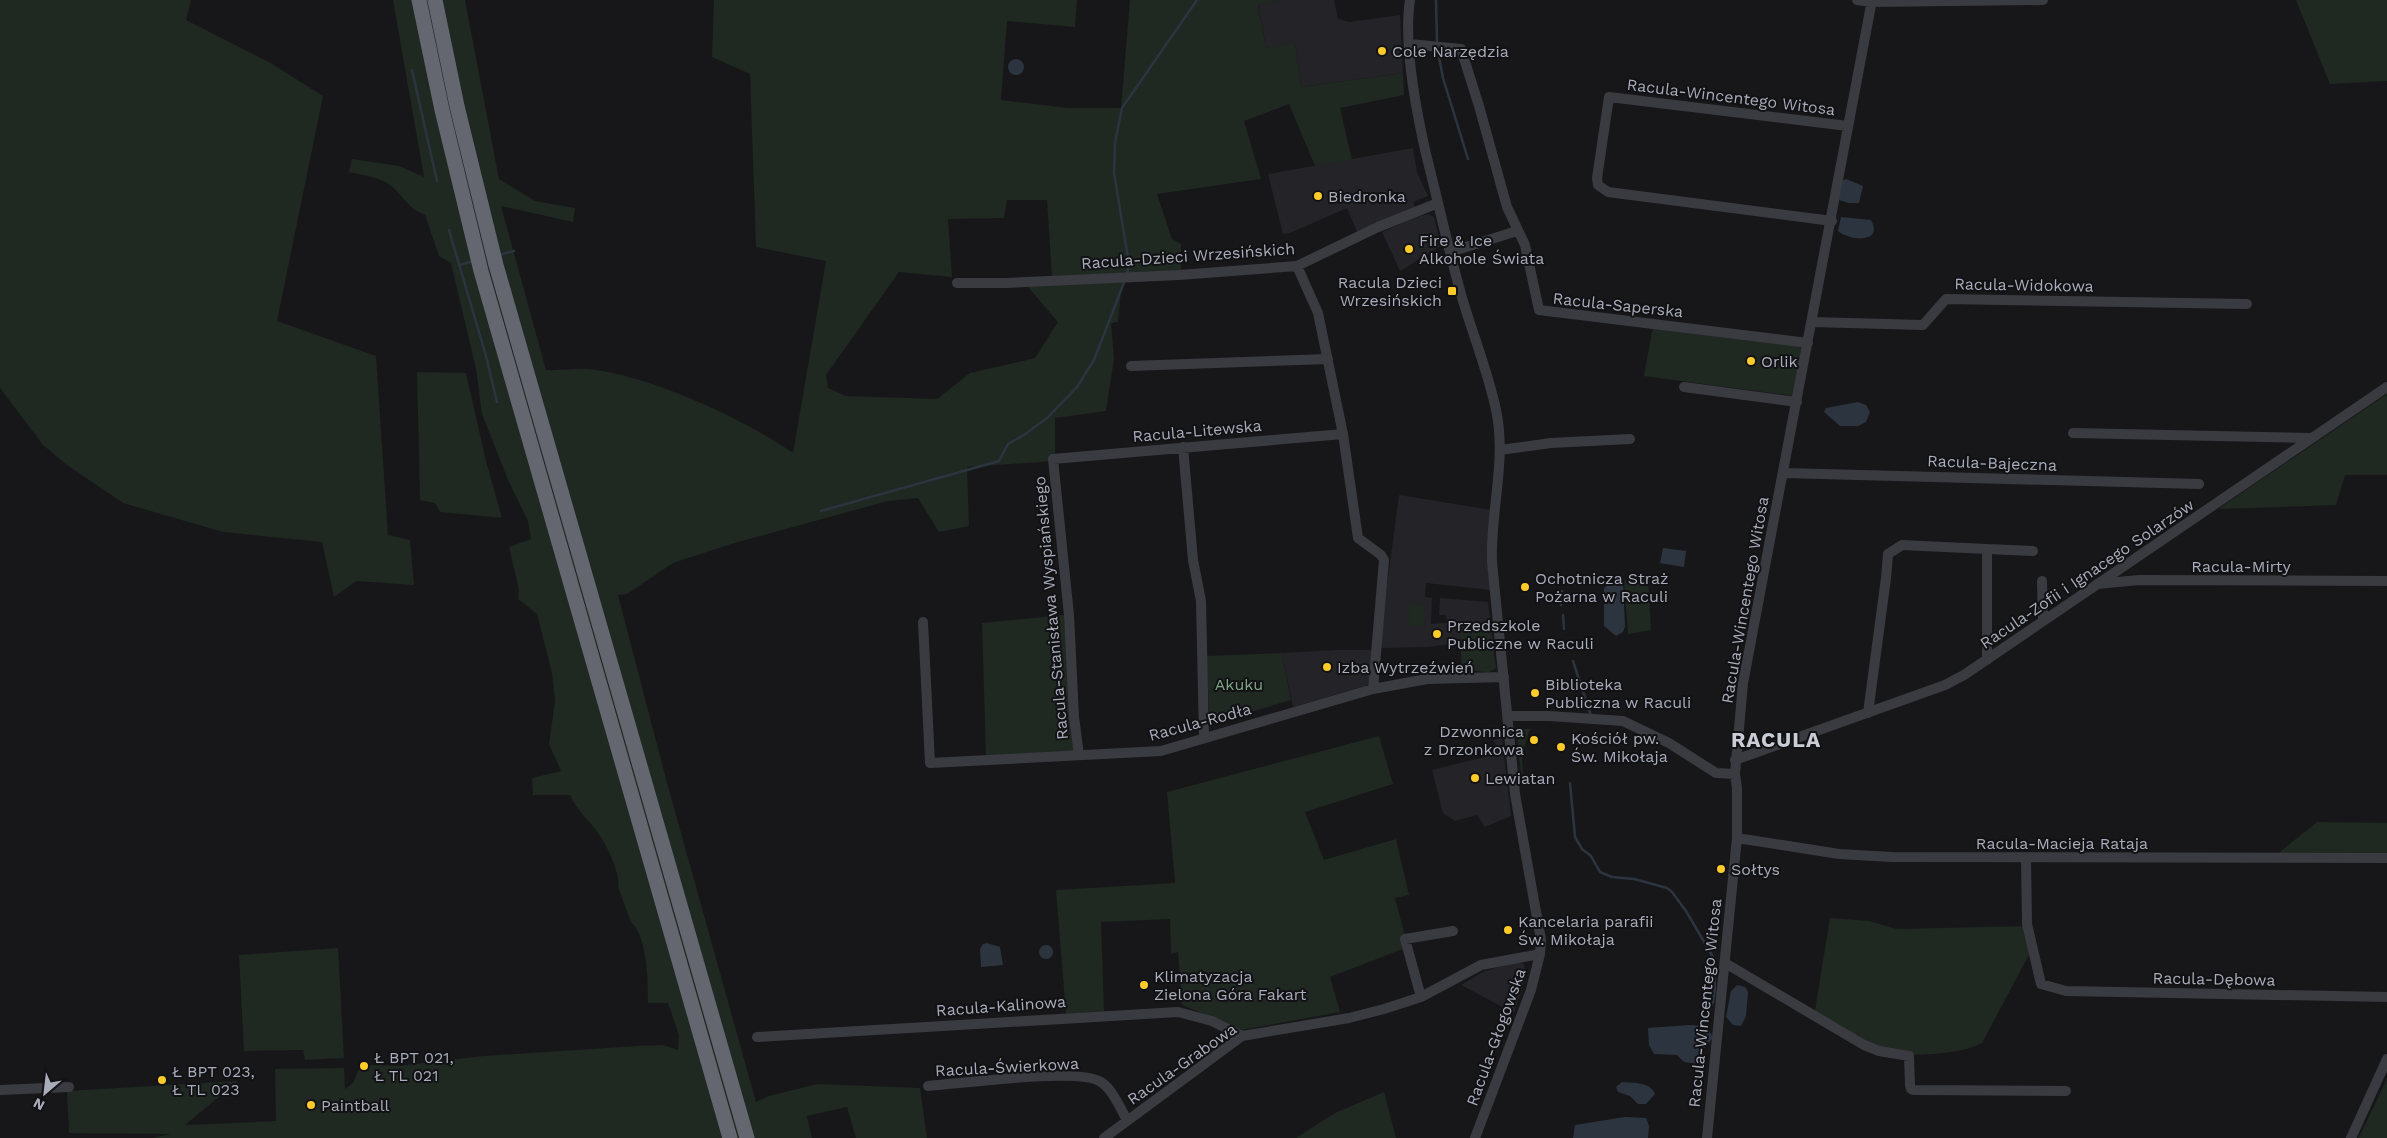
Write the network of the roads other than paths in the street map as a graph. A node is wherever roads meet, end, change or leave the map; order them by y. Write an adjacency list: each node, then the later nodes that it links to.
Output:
1 (419, 0): 64 (highway)
2 (435, 0): 65 (highway)
3 (1410, 0): 7 (street, Racula-Głogowska)
4 (1857, 0): 6 (street)
5 (2043, 0): 6 (street)
6 (1871, 1): 8 (street, Racula-Wincentego Witosa)
7 (1410, 44): 9 (street, Racula-Głogowska); 11 (street, Racula-Saperska)
8 (1848, 126): 10 (street, Racula-Wincentego Witosa); 10 (street, Racula-Wincentego Witosa)
9 (1438, 203): 12 (street, Racula-Głogowska); 13 (street, Racula-Dzieci Wrzesińskich)
10 (1832, 220): 16 (street, Racula-Wincentego Witosa)
11 (1517, 231): 12 (street); 17 (street, Racula-Saperska)
12 (1450, 252): 28 (street, Racula-Głogowska)
13 (1297, 266): 14 (street, Racula-Dzieci Wrzesińskich); 18 (street)
14 (957, 283)
15 (2247, 304): 16 (street, Racula-Widokowa)
16 (1812, 322): 17 (street, Racula-Wincentego Witosa)
17 (1808, 343): 22 (street, Racula-Wincentego Witosa)
18 (1328, 359): 19 (street); 24 (street)
19 (1131, 366)
20 (2387, 387): 25 (street, Racula-Zofii i Ignacego Solarzów)
21 (1684, 388): 22 (street)
22 (1796, 402): 30 (street, Racula-Wincentego Witosa)
23 (2073, 433): 25 (street)
24 (1343, 434): 27 (street, Racula-Litewska); 41 (street)
25 (2311, 438): 36 (street, Racula-Zofii i Ignacego Solarzów)
26 (1630, 439): 28 (street)
27 (1183, 448): 29 (street, Racula-Litewska); 44 (street)
28 (1500, 450): 40 (street, Racula-Głogowska)
29 (1054, 459): 45 (street, Racula-Stanisława Wyspiańskiego)
30 (1784, 473): 31 (street, Racula-Bajeczna); 46 (street, Racula-Wincentego Witosa)
31 (2199, 484)
32 (1988, 548): 33 (street); 39 (street); 42 (street)
33 (2033, 551)
34 (2042, 581): 37 (street)
35 (2387, 581): 36 (street, Racula-Mirty)
36 (2096, 584): 37 (street, Racula-Zofii i Ignacego Solarzów)
37 (2043, 620): 39 (street, Racula-Zofii i Ignacego Solarzów)
38 (923, 622): 45 (street, Racula-Rodła)
39 (1987, 660): 42 (street, Racula-Zofii i Ignacego Solarzów)
40 (1504, 677): 41 (street, Racula-Rodła); 43 (street, Racula-Głogowska)
41 (1373, 689): 44 (street, Racula-Rodła)
42 (1868, 713): 46 (street, Racula-Zofii i Ignacego Solarzów)
43 (1508, 716): 47 (street); 52 (street, Racula-Głogowska)
44 (1204, 737): 45 (street, Racula-Rodła)
45 (1079, 755)
46 (1735, 760): 47 (street, Racula-Wincentego Witosa)
47 (1735, 774): 48 (street, Racula-Wincentego Witosa)
48 (1737, 838): 50 (street, Racula-Macieja Rataja); 53 (street, Racula-Wincentego Witosa)
49 (2387, 858): 50 (street, Racula-Macieja Rataja)
50 (2026, 859): 55 (street, Racula-Dębowa)
51 (1453, 931): 54 (street)
52 (1540, 954): 54 (street, Racula-Grabowa); 67 (street, Racula-Głogowska)
53 (1725, 963): 62 (street); 68 (street, Racula-Wincentego Witosa)
54 (1421, 997): 56 (street, Racula-Grabowa)
55 (2387, 997)
56 (1242, 1036): 57 (street, Racula-Kalinowa); 63 (street, Racula-Grabowa)
57 (757, 1037)
58 (2387, 1059): 69 (street)
59 (928, 1086): 63 (street, Racula-Świerkowa)
60 (69, 1087): 61 (street)
61 (0, 1090)
62 (2066, 1091)
63 (1127, 1120): 66 (street, Racula-Grabowa)
64 (730, 1138)
65 (747, 1138)
66 (1104, 1138)
67 (1475, 1138)
68 (1707, 1138)
69 (2351, 1138)

